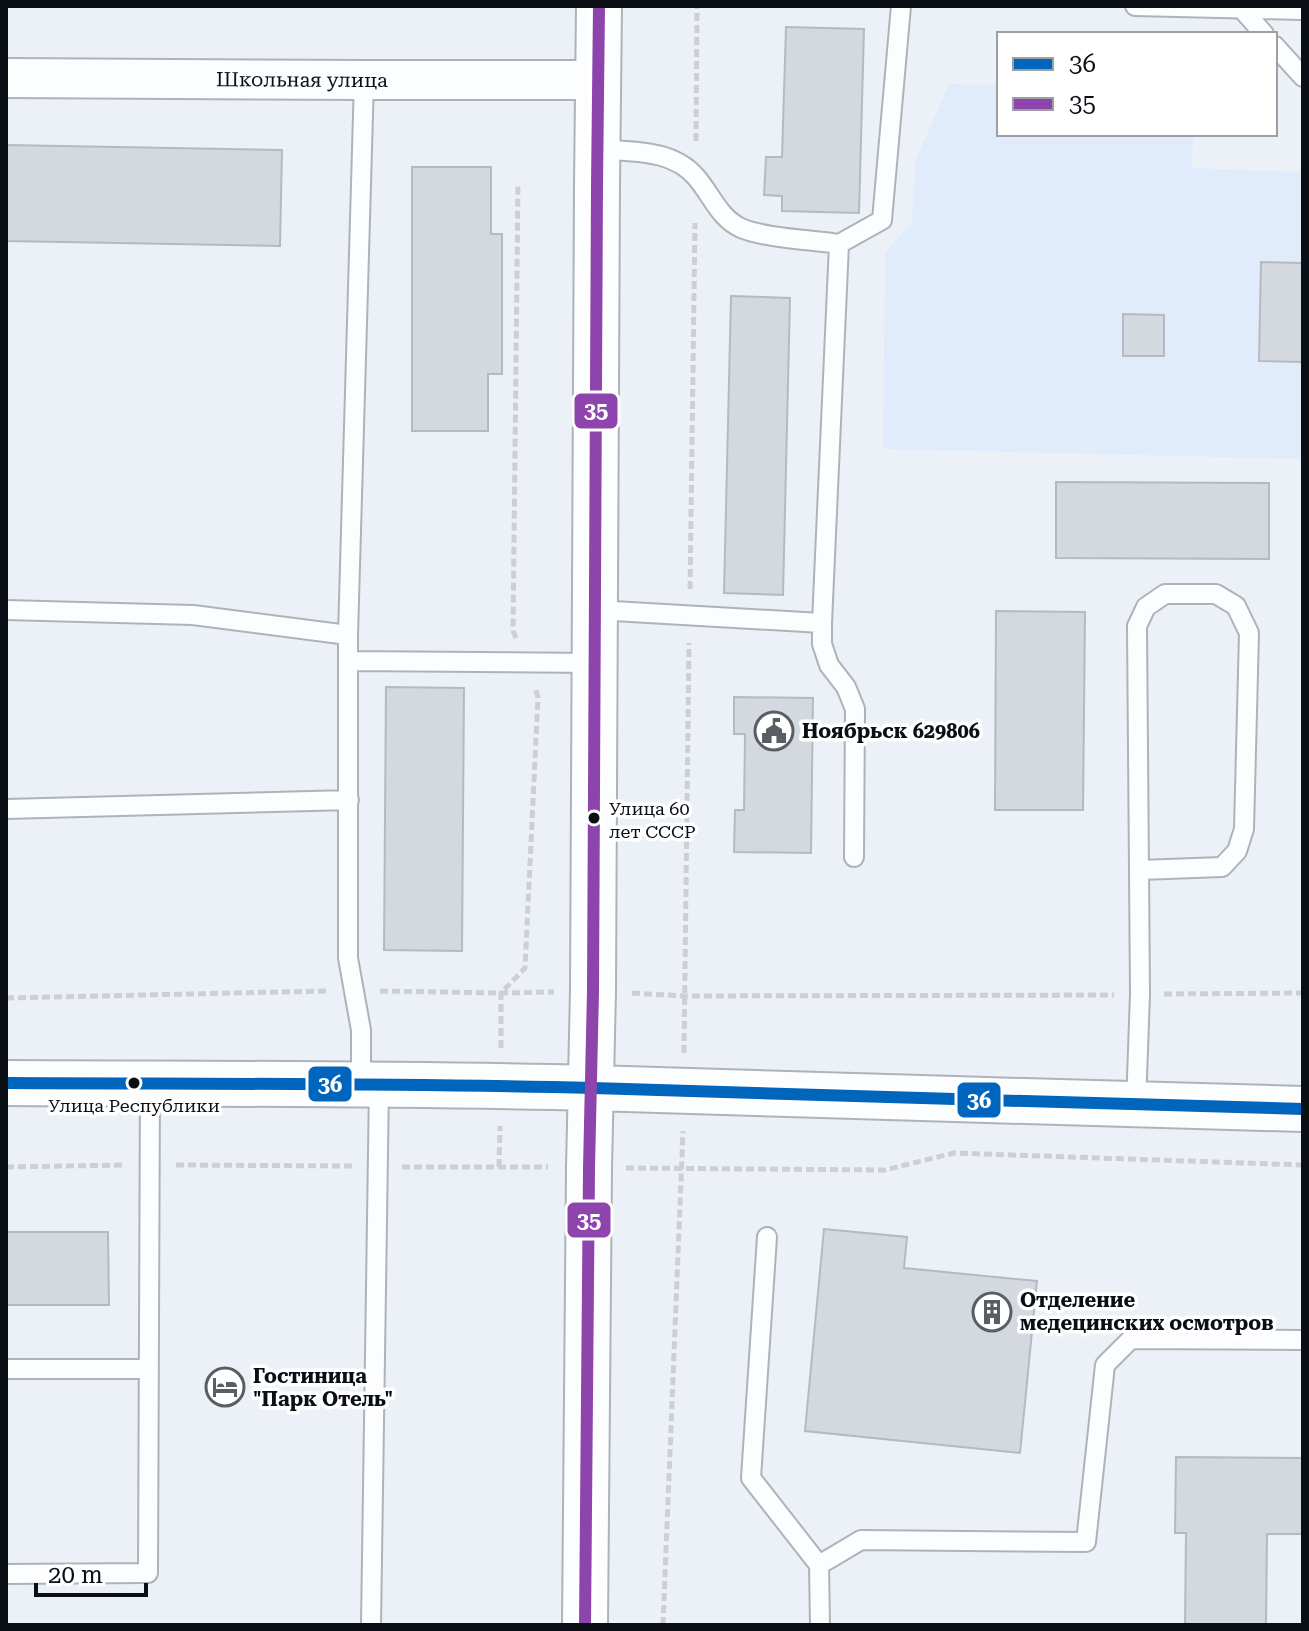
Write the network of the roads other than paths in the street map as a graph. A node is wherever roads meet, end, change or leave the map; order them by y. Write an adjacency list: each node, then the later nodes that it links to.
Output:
1 (599, 6): 11 (main road)
2 (901, 6): 13 (lane)
3 (1135, 6): 4 (lane)
4 (1242, 9): 5 (lane); 6 (lane)
5 (1303, 10)
6 (1262, 32)
7 (1277, 48): 8 (lane)
8 (1303, 77)
9 (6, 78): 10 (street, Школьная улица)
10 (364, 80): 11 (street, Школьная улица); 17 (lane)
11 (598, 80): 12 (main road)
12 (598, 149): 13 (lane); 15 (main road)
13 (839, 244): 16 (lane)
14 (6, 610): 17 (lane)
15 (596, 610): 16 (lane); 19 (main road)
16 (822, 623): 22 (lane)
17 (348, 635): 18 (lane)
18 (348, 661): 19 (lane); 20 (lane)
19 (595, 663): 27 (main road)
20 (349, 800): 21 (lane); 26 (lane)
21 (6, 809)
22 (854, 857)
23 (1140, 870): 23 (lane); 28 (lane)
24 (6, 1083): 25 (main road)
25 (150, 1084): 26 (main road); 33 (lane)
26 (370, 1084): 27 (main road); 36 (lane)
27 (590, 1087): 28 (main road); 37 (main road)
28 (1136, 1105): 29 (main road)
29 (1303, 1109)
30 (767, 1237): 34 (lane)
31 (1303, 1340): 34 (lane)
32 (6, 1369): 33 (lane)
33 (148, 1369): 35 (lane)
34 (819, 1565): 38 (lane)
35 (6, 1574)
36 (371, 1625)
37 (585, 1625)
38 (820, 1625)

